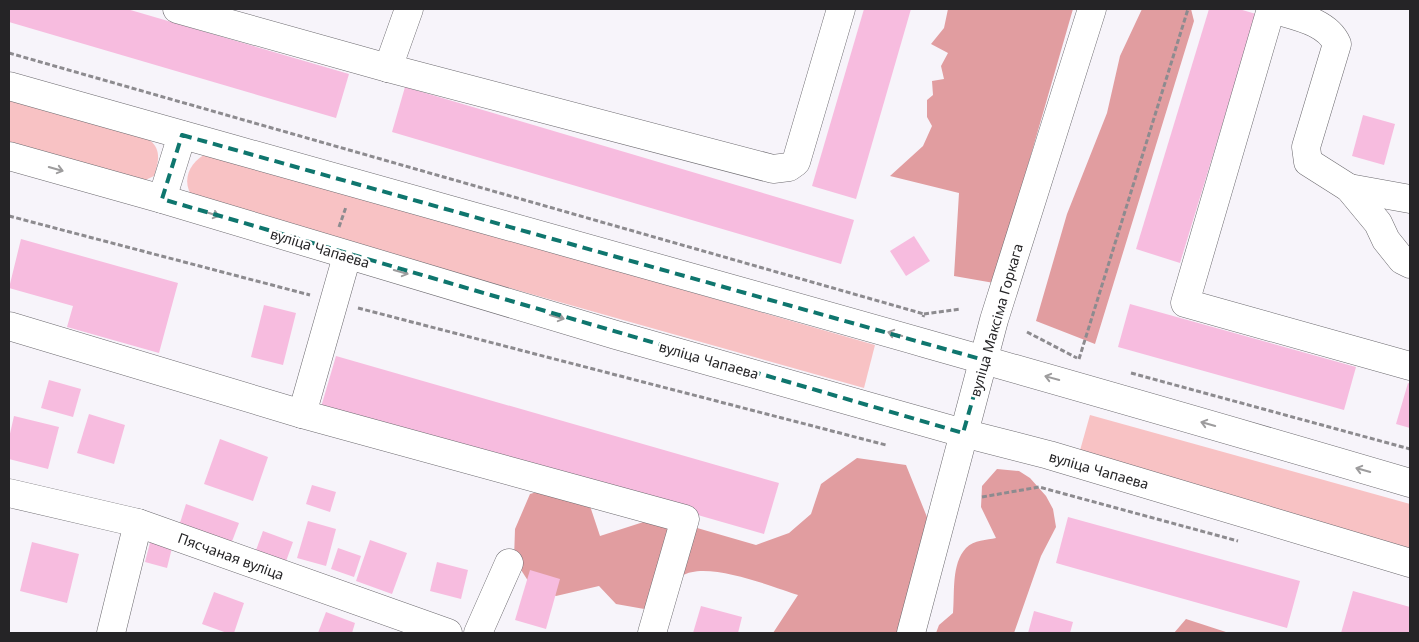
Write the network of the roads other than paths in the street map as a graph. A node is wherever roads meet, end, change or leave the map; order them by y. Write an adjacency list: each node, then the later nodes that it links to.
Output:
1 (177, 9): 6 (main road)
2 (408, 9): 6 (main road)
3 (841, 9): 6 (main road)
4 (1092, 9): 16 (main road, вуліца Максіма Горкага)
5 (1271, 9): 10 (main road); 17 (main road)
6 (388, 68)
7 (9, 86): 8 (main road)
8 (182, 135): 11 (main road); 16 (main road, one-way to 8)
9 (9, 156): 11 (main road, вуліца Чапаева, one-way to 11)
10 (1349, 188): 12 (main road); 14 (main road)
11 (162, 199): 13 (main road, вуліца Чапаева, one-way to 13)
12 (1410, 199)
13 (347, 256): 18 (main road); 19 (main road, вуліца Чапаева, one-way to 19)
14 (1410, 264)
15 (9, 326): 18 (main road)
16 (984, 360): 19 (main road, вуліца Максіма Горкага); 20 (main road, one-way to 16)
17 (1410, 366)
18 (302, 414): 28 (main road)
19 (963, 433): 24 (main road, вуліца Чапаева); 29 (main road, вуліца Максіма Горкага)
20 (1410, 484)
21 (9, 493): 22 (main road, Пясчаная вуліца)
22 (138, 522): 25 (main road); 26 (main road, Пясчаная вуліца)
23 (509, 563): 27 (main road)
24 (1410, 563)
25 (111, 633)
26 (448, 633)
27 (478, 633)
28 (652, 633)
29 (911, 633)

